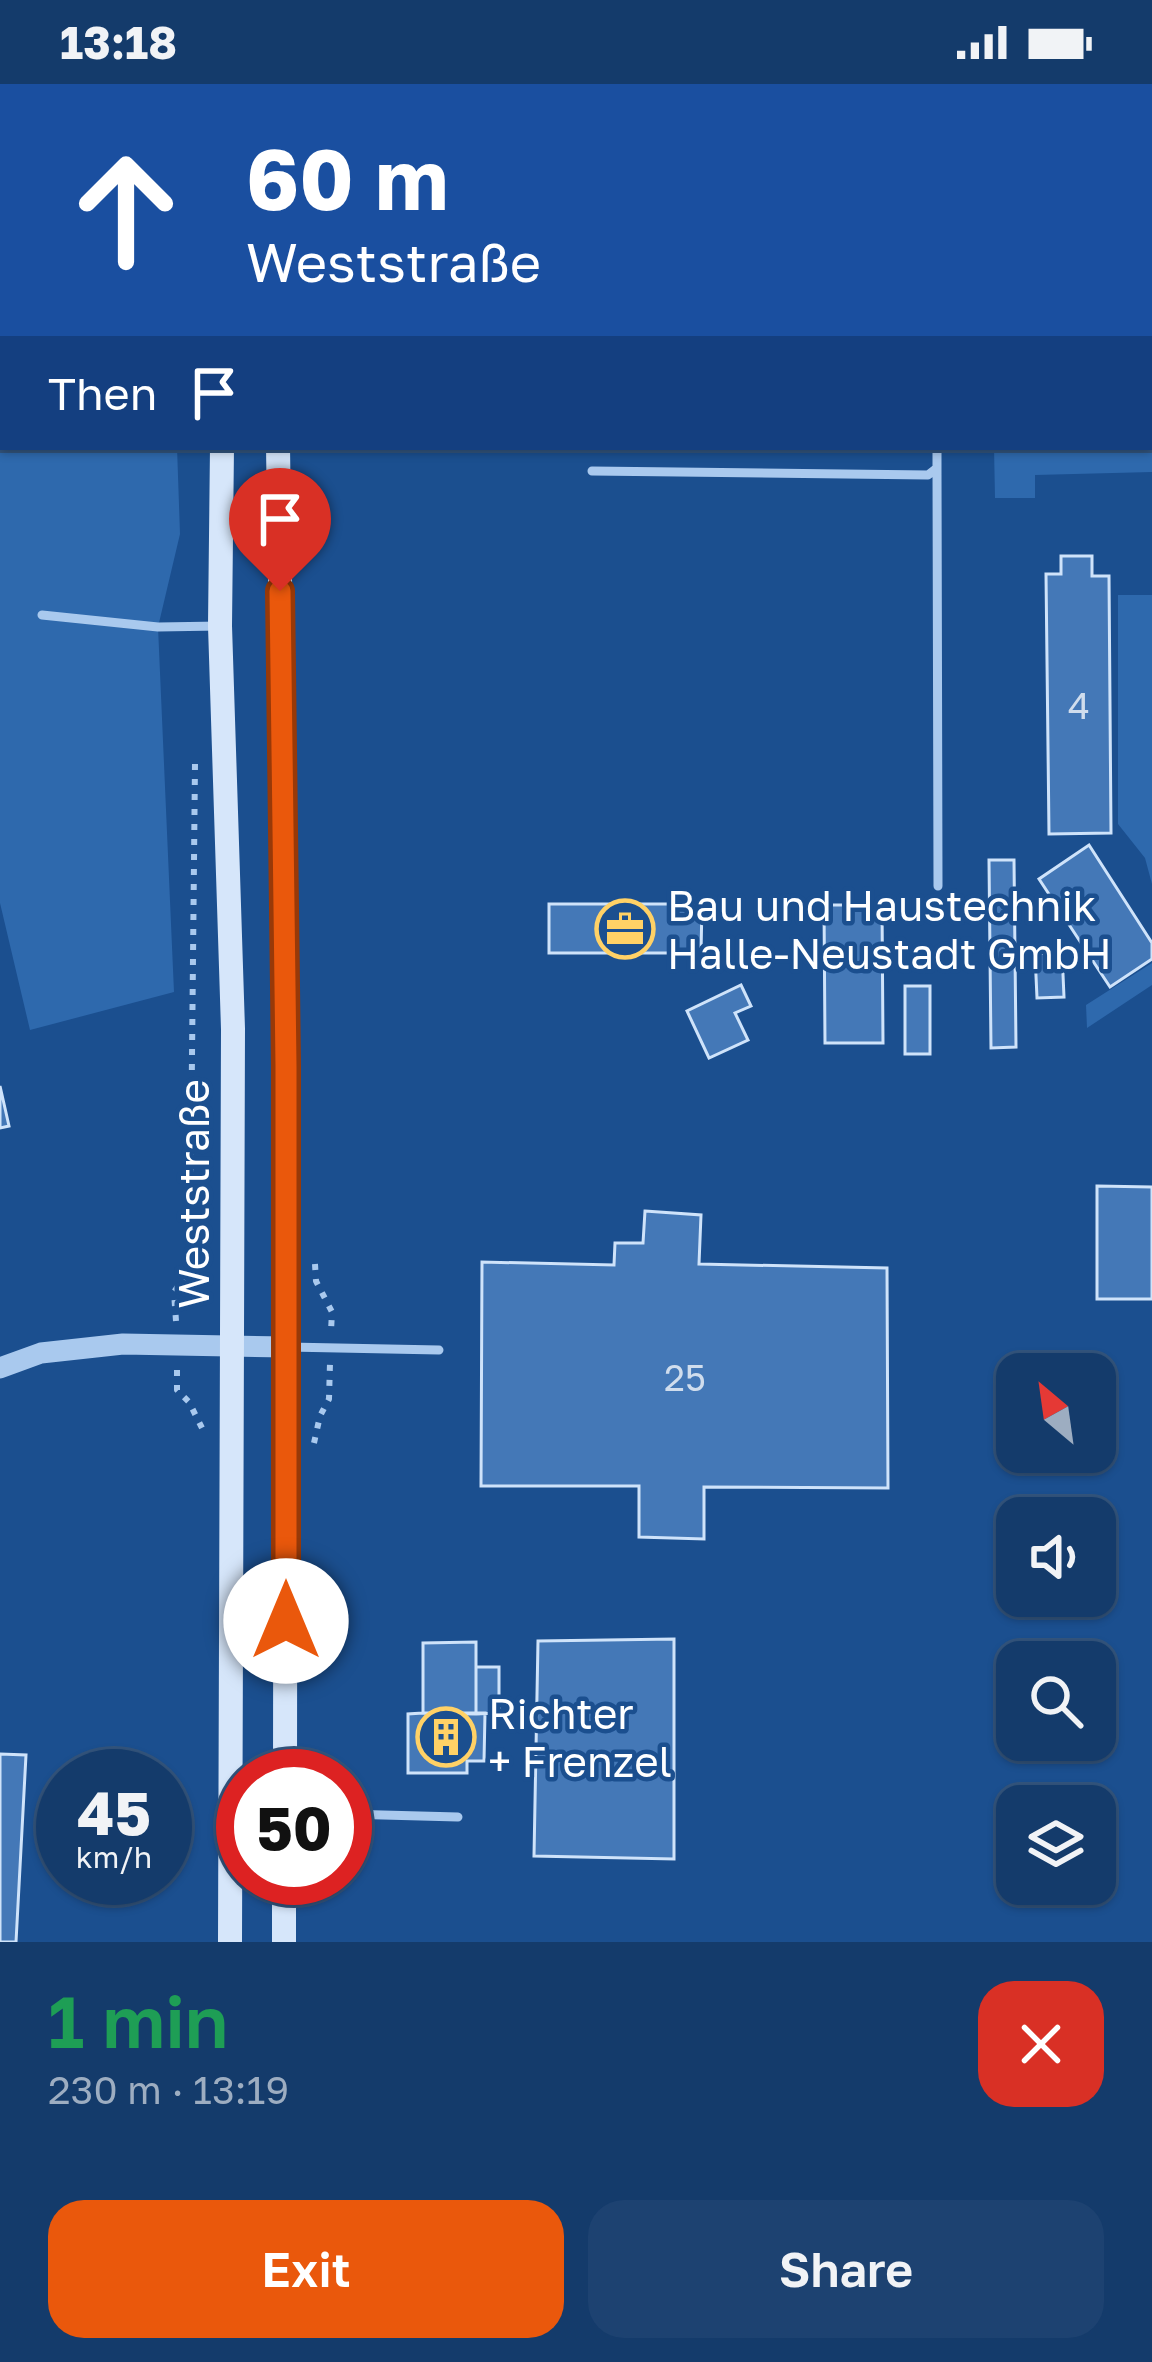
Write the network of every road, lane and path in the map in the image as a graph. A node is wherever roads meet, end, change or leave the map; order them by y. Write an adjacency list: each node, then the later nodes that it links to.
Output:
1 (222, 450): 7 (main road, Weststraße)
2 (278, 450): 12 (main road)
3 (937, 450): 4 (lane)
4 (938, 468): 5 (lane); 9 (lane)
5 (592, 471)
6 (42, 615): 7 (lane)
7 (220, 626): 11 (main road, Weststraße)
8 (195, 742): 10 (path)
9 (938, 886)
10 (178, 1345): 11 (street); 14 (street); 15 (path)
11 (231, 1346): 12 (street); 16 (main road, Weststraße)
12 (287, 1347): 13 (lane); 17 (main road)
13 (439, 1350)
14 (0, 1368)
15 (204, 1433)
16 (236, 1749)
17 (284, 1749)
18 (372, 1815): 19 (lane)
19 (458, 1817)
20 (232, 1905): 22 (main road, Weststraße)
21 (284, 1905): 23 (main road)
22 (230, 1942)
23 (284, 1942)

